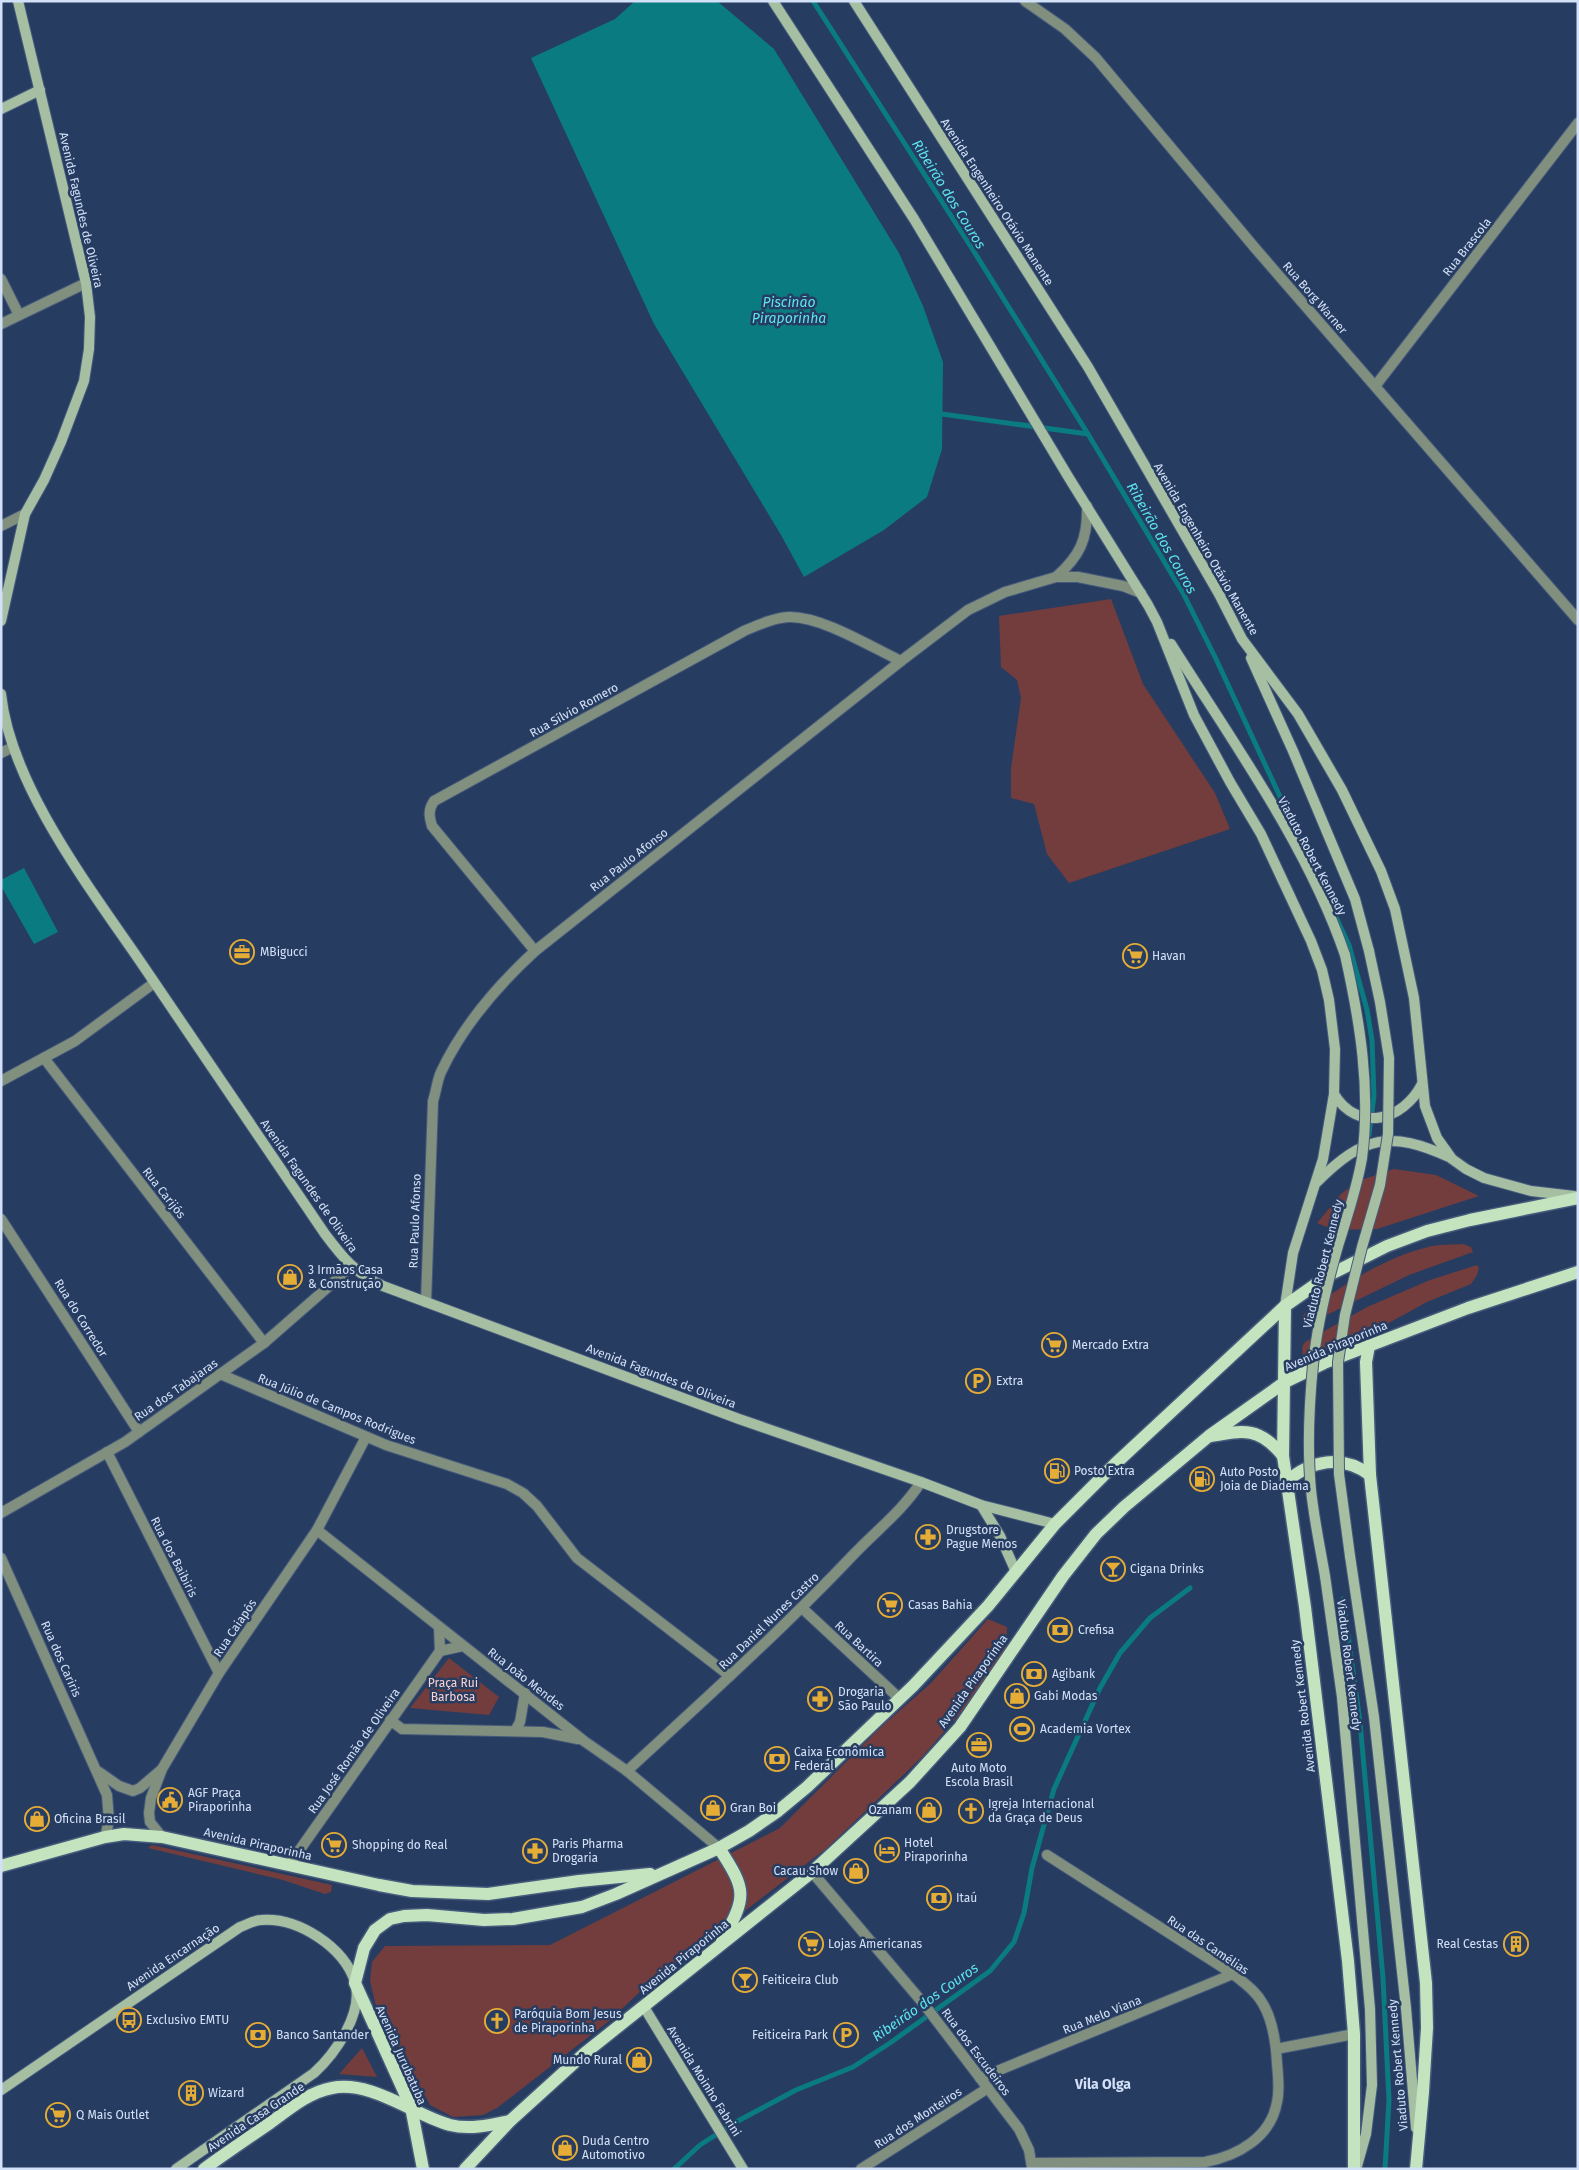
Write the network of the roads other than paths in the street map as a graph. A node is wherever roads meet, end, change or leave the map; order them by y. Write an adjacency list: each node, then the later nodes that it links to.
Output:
1 (18, 1): 5 (main road, Avenida Fagundes de Oliveira)
2 (773, 1): 13 (main road)
3 (854, 1): 21 (main road, Avenida Engenheiro Otávio Manente)
4 (1025, 1): 12 (street, Rua Borg Warner)
5 (40, 90): 6 (main road); 9 (main road, Avenida Fagundes de Oliveira)
6 (1, 109)
7 (1578, 123): 12 (street, Rua Brascola)
8 (1, 279): 10 (street)
9 (86, 282): 10 (street); 14 (main road, Avenida Fagundes de Oliveira)
10 (19, 315): 11 (street)
11 (1, 324)
12 (1376, 386): 18 (street, Rua Borg Warner)
13 (1087, 506): 16 (street, Rua Paulo Afonso); 17 (main road)
14 (25, 514): 15 (street); 19 (main road, Avenida Fagundes de Oliveira)
15 (1, 526)
16 (1056, 577): 17 (street, Rua Paulo Afonso); 22 (street, Rua Paulo Afonso)
17 (1141, 593): 20 (main road)
18 (1578, 620)
19 (1, 621)
20 (1157, 622): 31 (main road); 99 (main road, Viaduto Robert Kennedy, bridge)
21 (1242, 639): 30 (main road, Avenida Engenheiro Otávio Manente); 91 (main road, Viaduto Robert Kennedy, bridge)
22 (901, 661): 26 (street, Rua Paulo Afonso); 26 (street, Rua Sílvio Romero)
23 (1, 694): 24 (main road, Avenida Fagundes de Oliveira)
24 (8, 738): 25 (street); 27 (main road, Avenida Fagundes de Oliveira)
25 (1, 753)
26 (534, 951): 38 (street, Rua Paulo Afonso)
27 (154, 983): 28 (street); 36 (main road, Avenida Fagundes de Oliveira)
28 (44, 1058): 29 (street); 40 (street, Rua Carijós)
29 (1, 1081)
30 (1422, 1084): 31 (main road); 32 (main road, Avenida Engenheiro Otávio Manente)
31 (1334, 1094): 33 (main road)
32 (1452, 1159): 33 (main road); 34 (main road, Avenida Engenheiro Otávio Manente)
33 (1315, 1184): 39 (main road, Avenida Robert Kennedy)
34 (1578, 1197): 39 (main road, Avenida Piraporinha)
35 (1, 1219): 44 (street, Rua do Corredor)
36 (351, 1267): 38 (main road, Avenida Fagundes de Oliveira); 40 (street, Rua dos Tabajaras)
37 (1578, 1272): 41 (main road, Avenida Piraporinha)
38 (426, 1302): 50 (main road, Avenida Fagundes de Oliveira)
39 (1285, 1306): 43 (main road, Avenida Robert Kennedy); 54 (main road, Avenida Piraporinha)
40 (264, 1343): 42 (street, Rua dos Tabajaras)
41 (1369, 1346): 43 (main road, Avenida Piraporinha); 49 (main road)
42 (220, 1374): 44 (street, Rua dos Tabajaras); 46 (street, Rua Júlio de Campos Rodrigues)
43 (1285, 1382): 45 (main road, Avenida Piraporinha); 48 (main road, Avenida Robert Kennedy)
44 (139, 1432): 47 (street, Rua dos Tabajaras)
45 (1209, 1436): 48 (main road); 78 (main road, Avenida Piraporinha)
46 (366, 1437): 55 (street, Rua Caiapós); 63 (street, Rua Júlio de Campos Rodrigues)
47 (107, 1452): 53 (street, Rua dos Tabajaras); 62 (street, Rua dos Baibiris)
48 (1283, 1456): 51 (main road, Avenida Robert Kennedy)
49 (1370, 1475): 51 (main road); 91 (main road)
50 (921, 1482): 52 (main road, Avenida Fagundes de Oliveira); 58 (street, Rua Daniel Nunes Castro)
51 (1286, 1482): 84 (main road, Avenida Robert Kennedy)
52 (981, 1505): 54 (main road, Avenida Fagundes de Oliveira); 57 (main road)
53 (1, 1513)
54 (1055, 1524): 57 (main road, Avenida Piraporinha)
55 (316, 1530): 59 (street, Rua João Mendes); 62 (street, Rua Caiapós)
56 (1, 1558): 70 (street, Rua dos Cariris)
57 (1016, 1572): 65 (main road, Avenida Piraporinha)
58 (802, 1608): 63 (street, Rua Daniel Nunes Castro); 65 (street, Rua Bartira)
59 (439, 1627): 60 (street, Rua João Mendes); 61 (street)
60 (463, 1646): 61 (street); 64 (street, Rua João Mendes)
61 (440, 1651): 66 (street, Rua José Romão de Oliveira)
62 (220, 1673): 69 (street, Rua Caiapós)
63 (730, 1676): 71 (street, Rua Daniel Nunes Castro)
64 (525, 1693): 67 (street); 68 (street, Rua João Mendes)
65 (900, 1699): 74 (main road, Avenida Piraporinha)
66 (390, 1720): 67 (street); 76 (street, Rua José Romão de Oliveira)
67 (515, 1731): 68 (street)
68 (584, 1741): 71 (street, Rua João Mendes)
69 (162, 1769): 70 (street, Rua dos Cariris); 73 (street, Rua Caiapós)
70 (98, 1771): 72 (street, Rua dos Cariris)
71 (627, 1771): 74 (street, Rua João Mendes)
72 (105, 1836): 73 (main road, Avenida Piraporinha); 77 (main road, Avenida Piraporinha)
73 (162, 1836): 76 (main road, Avenida Piraporinha)
74 (719, 1848): 79 (main road, Avenida Piraporinha); 80 (main road)
75 (1046, 1856): 81 (street, Rua das Camélias)
76 (289, 1865): 79 (main road, Avenida Piraporinha)
77 (1, 1866)
78 (812, 1872): 80 (main road, Avenida Piraporinha); 86 (street, Rua dos Escudeiros)
79 (660, 1874): 82 (main road, Avenida Piraporinha)
80 (720, 1946): 83 (main road, Avenida Piraporinha)
81 (1233, 1974): 85 (street, Rua das Camélias); 86 (street, Rua Melo Viana)
82 (355, 1983): 88 (main road, Avenida Encarnação); 89 (main road, Avenida Jurubatuba); 93 (main road, Avenida Casa Grande)
83 (644, 2007): 90 (main road, Avenida Piraporinha); 97 (main road, Avenida Moinho Fabrini)
84 (1354, 2034): 85 (street); 99 (main road, Avenida Robert Kennedy)
85 (1276, 2049): 92 (street, Rua das Camélias)
86 (980, 2078): 87 (street, Rua dos Escudeiros)
87 (988, 2088): 92 (street, Rua dos Escudeiros); 98 (street, Rua dos Monteiros)
88 (1, 2090)
89 (411, 2107): 90 (main road); 94 (main road, Avenida Casa Grande); 95 (main road, Avenida Jurubatuba)
90 (510, 2121): 96 (main road)
91 (1417, 2145): 100 (main road)
92 (1032, 2166)
93 (176, 2169)
94 (204, 2169)
95 (423, 2169)
96 (465, 2169)
97 (743, 2169)
98 (861, 2169)
99 (1355, 2169)
100 (1416, 2169)

